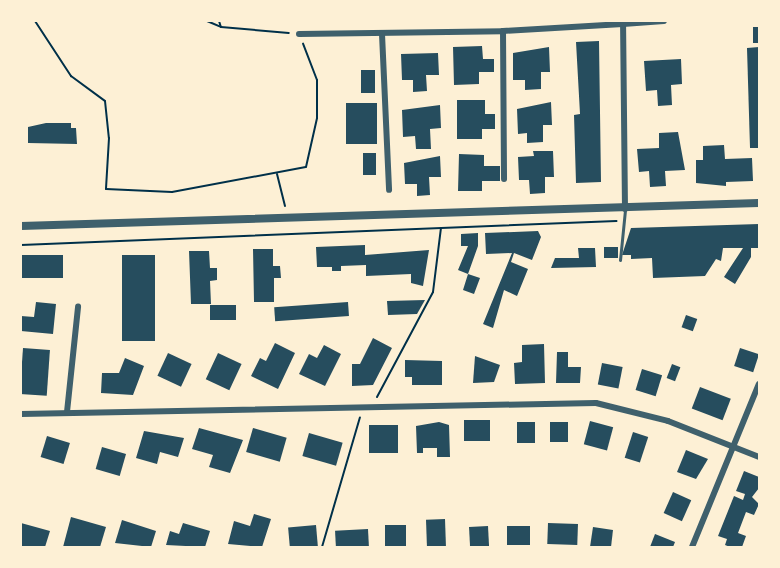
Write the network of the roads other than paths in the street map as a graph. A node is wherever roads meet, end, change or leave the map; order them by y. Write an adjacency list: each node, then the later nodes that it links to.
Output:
1 (664, 21): 2 (street)
2 (623, 23): 3 (street); 9 (street)
3 (503, 31): 5 (street); 6 (street)
4 (299, 33): 5 (street)
5 (381, 34): 7 (street)
6 (504, 178)
7 (389, 190)
8 (759, 203): 9 (street)
9 (625, 210): 10 (street); 11 (lane)
10 (21, 226)
11 (620, 260)
12 (78, 307): 14 (street)
13 (759, 384): 16 (street)
14 (67, 412): 15 (street); 16 (street)
15 (21, 414)
16 (734, 447): 17 (street); 18 (street)
17 (759, 457)
18 (692, 547)

